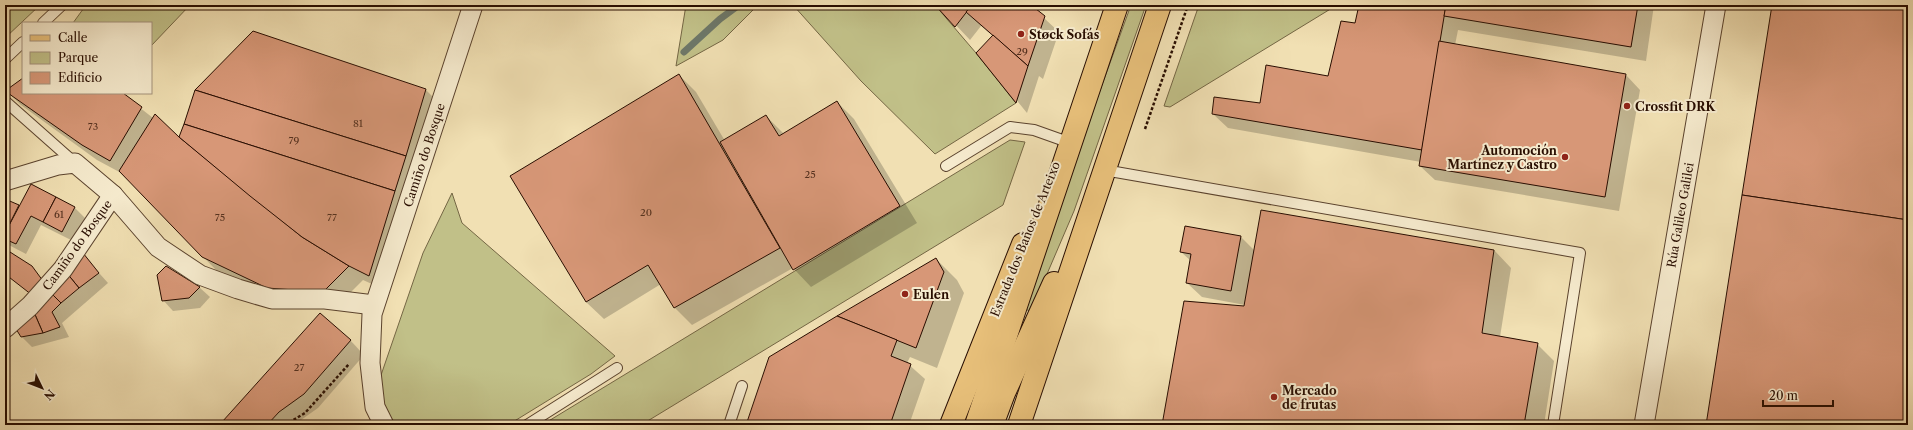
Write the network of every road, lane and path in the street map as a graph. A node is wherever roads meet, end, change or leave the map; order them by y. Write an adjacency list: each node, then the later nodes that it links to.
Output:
1 (62, 5): 6 (lane)
2 (473, 5): 17 (street, Camiño do Bosque)
3 (1117, 5): 8 (main road, Estrada dos Baños de Arteixo)
4 (1160, 5): 13 (main road)
5 (1716, 5): 31 (street, Rúa Galileo Galilei)
6 (44, 22)
7 (22, 43): 9 (lane)
8 (1100, 53): 11 (main road, Estrada dos Baños de Arteixo); 27 (main road, Estrada dos Baños de Arteixo)
9 (5, 59)
10 (5, 101): 12 (lane)
11 (1065, 141): 14 (lane); 26 (main road, Estrada dos Baños de Arteixo)
12 (75, 163): 15 (street); 16 (street, Camiño do Bosque)
13 (1105, 165): 28 (main road); 29 (main road); 30 (lane)
14 (946, 166)
15 (5, 181)
16 (113, 195): 17 (street, Camiño do Bosque); 18 (street, Camiño do Bosque)
17 (374, 305): 19 (street, Camiño do Bosque)
18 (5, 328)
19 (371, 339): 22 (path); 23 (street, Camiño do Bosque)
20 (617, 368): 24 (lane)
21 (742, 386): 25 (lane)
22 (285, 425)
23 (384, 425)
24 (527, 425)
25 (729, 425)
26 (951, 425)
27 (976, 425)
28 (992, 425)
29 (1019, 425)
30 (1553, 425)
31 (1644, 425)

